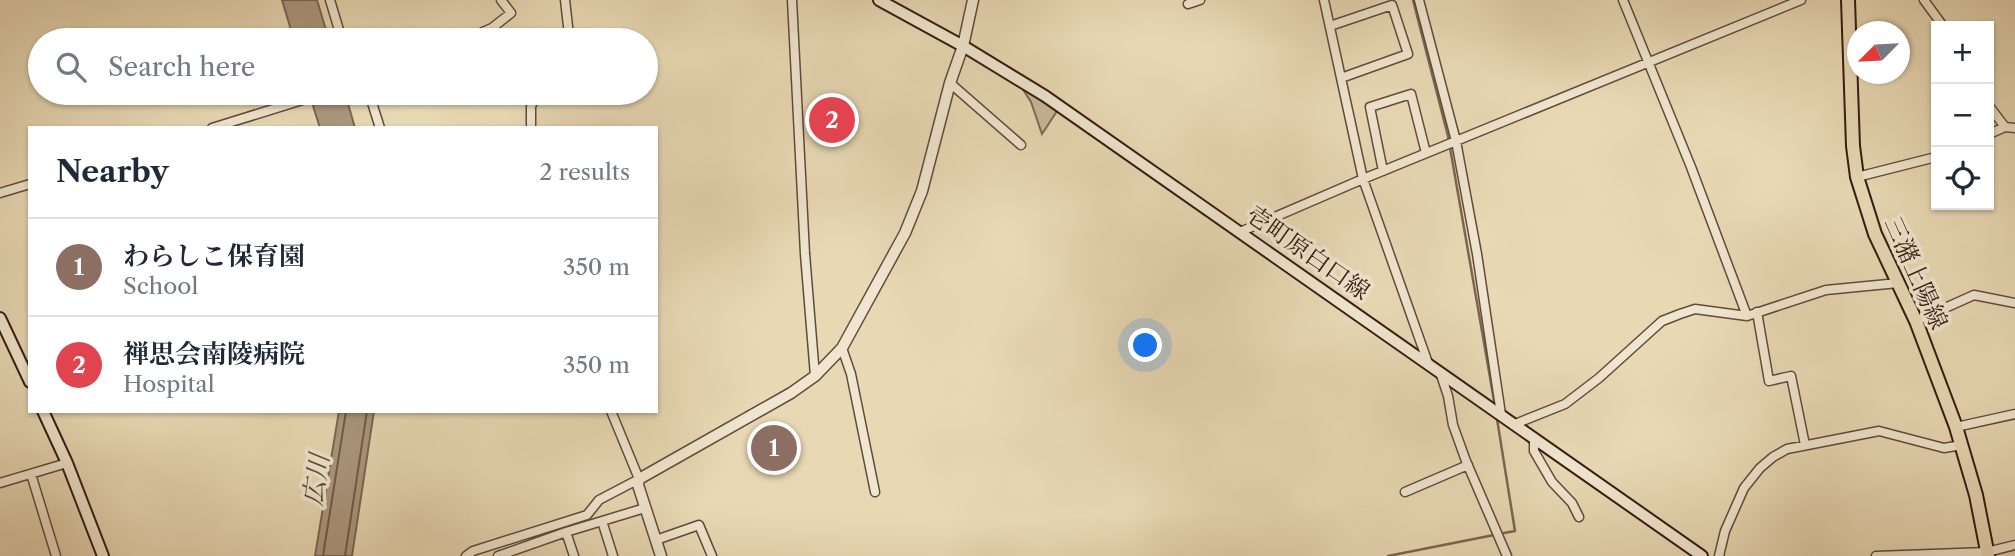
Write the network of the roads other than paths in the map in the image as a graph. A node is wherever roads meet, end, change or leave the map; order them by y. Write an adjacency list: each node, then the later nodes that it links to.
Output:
1 (330, 0): 17 (street)
2 (501, 0): 18 (street)
3 (565, 0): 19 (street)
4 (792, 0): 53 (street)
5 (879, 0): 20 (main road, 壱町原白口線)
6 (972, 0): 20 (street)
7 (1200, 0): 14 (street)
8 (1324, 0): 16 (street)
9 (1419, 0): 34 (street)
10 (1623, 0): 21 (street)
11 (1801, 0): 21 (street)
12 (1848, 0): 39 (main road, 三潴上陽線)
13 (1924, 0): 15 (street)
14 (1188, 4)
15 (1939, 21)
16 (1330, 26): 22 (street); 22 (street)
17 (338, 28)
18 (492, 28)
19 (568, 28)
20 (963, 46): 23 (street); 43 (main road, 壱町原白口線)
21 (1648, 62): 34 (street); 47 (street)
22 (1341, 78): 40 (street)
23 (950, 83): 35 (street); 50 (street)
24 (285, 105): 28 (street)
25 (373, 105): 29 (street)
26 (532, 105): 30 (street)
27 (1994, 113): 31 (street)
28 (218, 126)
29 (379, 126)
30 (531, 126)
31 (2005, 127): 32 (street); 33 (street)
32 (2015, 128)
33 (1994, 132)
34 (1455, 141): 36 (street); 57 (street)
35 (1021, 145)
36 (1426, 153): 38 (street); 38 (street)
37 (1931, 158): 39 (street)
38 (1383, 171): 40 (street)
39 (1857, 177): 44 (main road, 三潴上陽線)
40 (1363, 179): 43 (street); 51 (street)
41 (28, 185): 42 (street)
42 (0, 193)
43 (1240, 232): 51 (main road, 壱町原白口線)
44 (1898, 283): 46 (street); 49 (main road, 三潴上陽線)
45 (2015, 303): 49 (street)
46 (1757, 313): 47 (street); 62 (street)
47 (1747, 316): 59 (street)
48 (0, 318): 54 (main road)
49 (1916, 321): 60 (main road, 三潴上陽線)
50 (842, 348): 53 (street); 69 (street)
51 (1428, 363): 52 (main road, 壱町原白口線)
52 (1440, 372): 57 (main road, 壱町原白口線); 65 (street)
53 (815, 376): 67 (street)
54 (28, 378)
55 (44, 413): 64 (main road)
56 (612, 413): 67 (street)
57 (1501, 414): 59 (main road, 壱町原白口線)
58 (2015, 414): 60 (street)
59 (1515, 424): 61 (main road, 壱町原白口線)
60 (1956, 427): 63 (main road, 三潴上陽線)
61 (1534, 438): 72 (street); 76 (main road, 壱町原白口線)
62 (1805, 445): 63 (street); 90 (street)
63 (1962, 445): 78 (main road, 三潴上陽線)
64 (68, 463): 66 (street); 80 (main road)
65 (1468, 465): 70 (street); 87 (street)
66 (31, 474): 68 (street); 79 (street)
67 (639, 479): 71 (street); 81 (street)
68 (0, 483)
69 (874, 492)
70 (1405, 492)
71 (645, 508): 73 (street); 75 (street)
72 (1579, 517)
73 (602, 521): 74 (street); 84 (street)
74 (566, 532): 82 (street); 83 (street)
75 (656, 540): 85 (street); 86 (street)
76 (1685, 543): 88 (street); 89 (main road, 壱町原白口線)
77 (2015, 545): 78 (street)
78 (1988, 554): 91 (street)
79 (56, 556)
80 (103, 556)
81 (466, 556)
82 (498, 556)
83 (573, 556)
84 (613, 556)
85 (662, 556)
86 (712, 556)
87 (1507, 556)
88 (1686, 556)
89 (1702, 556)
90 (1719, 556)
91 (1876, 556)

